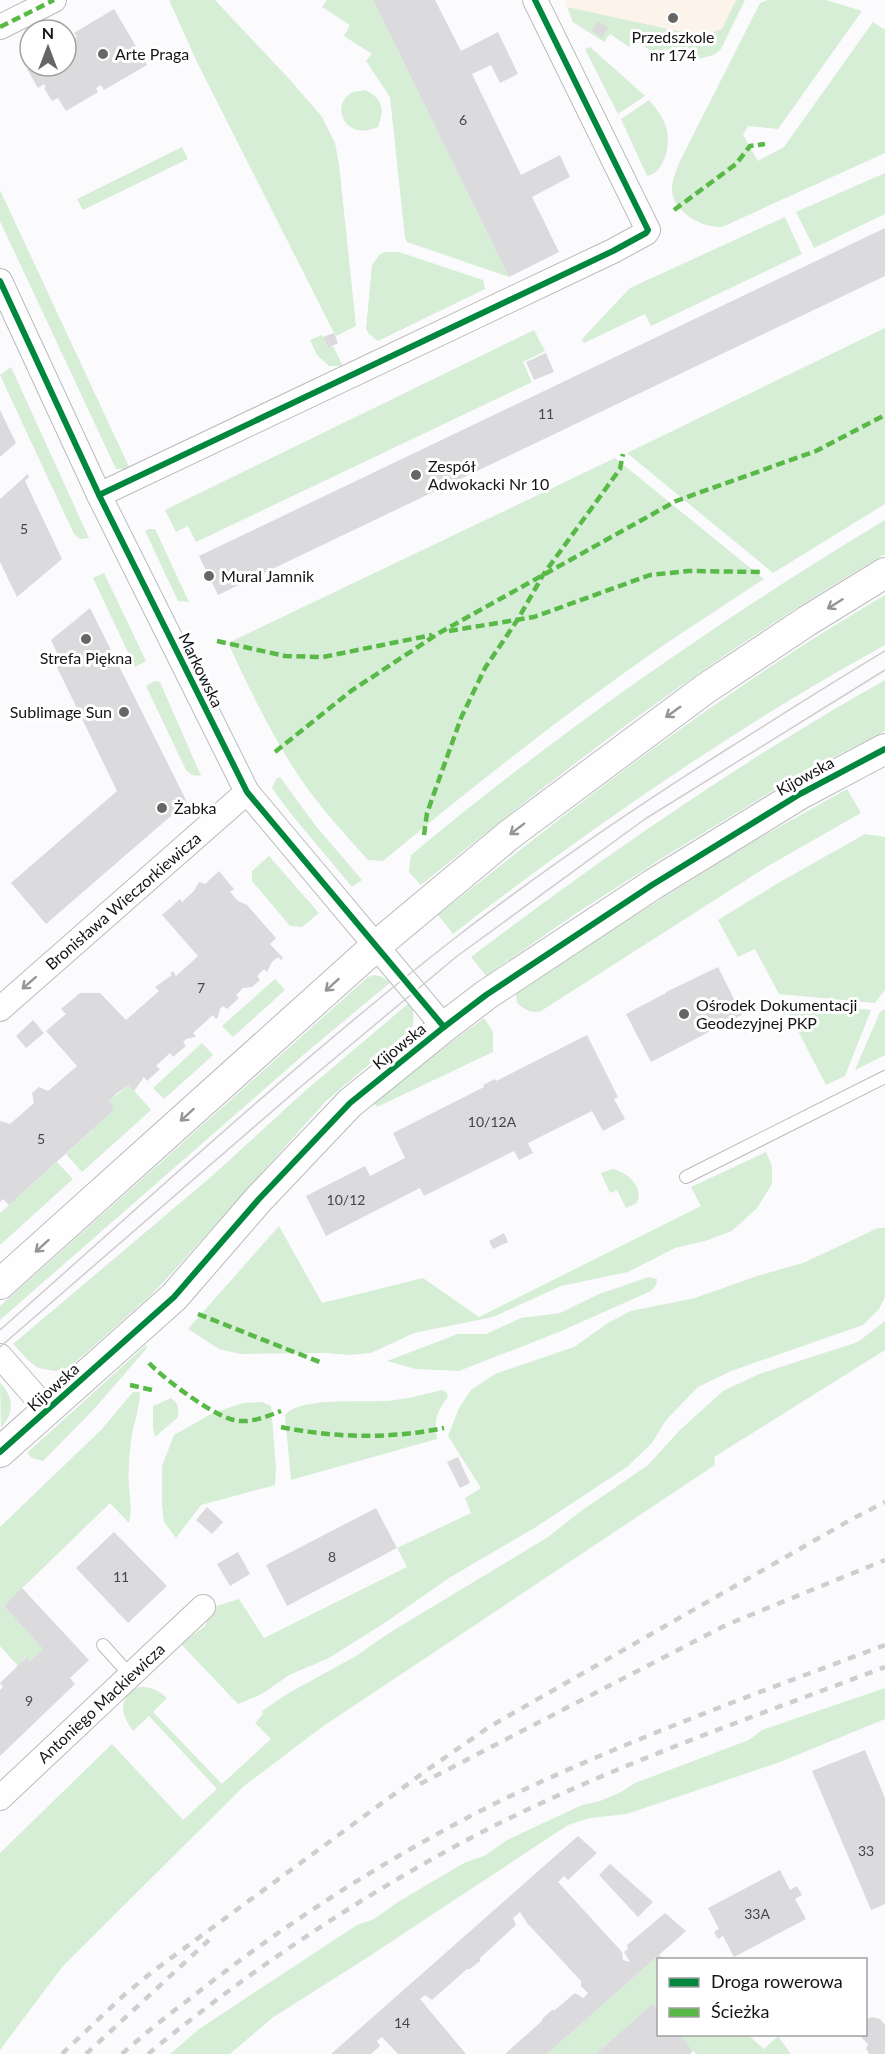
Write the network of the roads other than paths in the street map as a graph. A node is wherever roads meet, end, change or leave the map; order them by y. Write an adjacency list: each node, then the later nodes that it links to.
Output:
1 (54, 0): 3 (street)
2 (535, 0): 5 (street)
3 (0, 27)
4 (0, 281): 5 (street, Markowska)
5 (99, 495): 8 (street, Markowska)
6 (885, 573): 9 (street, one-way to 9)
7 (885, 749): 11 (street, Kijowska)
8 (247, 792): 9 (street, Markowska); 10 (street, Bronisława Wieczorkiewicza, one-way to 10)
9 (376, 946): 11 (street, Markowska); 14 (street, one-way to 14)
10 (0, 1009)
11 (444, 1027): 16 (street, Kijowska)
12 (885, 1077): 13 (lane)
13 (686, 1177)
14 (0, 1284)
15 (0, 1356): 16 (street)
16 (48, 1411): 17 (street, Kijowska)
17 (0, 1452)
18 (203, 1607): 20 (street, Antoniego Mackiewicza)
19 (103, 1645): 20 (lane)
20 (130, 1675): 21 (street, Antoniego Mackiewicza)
21 (0, 1798)

